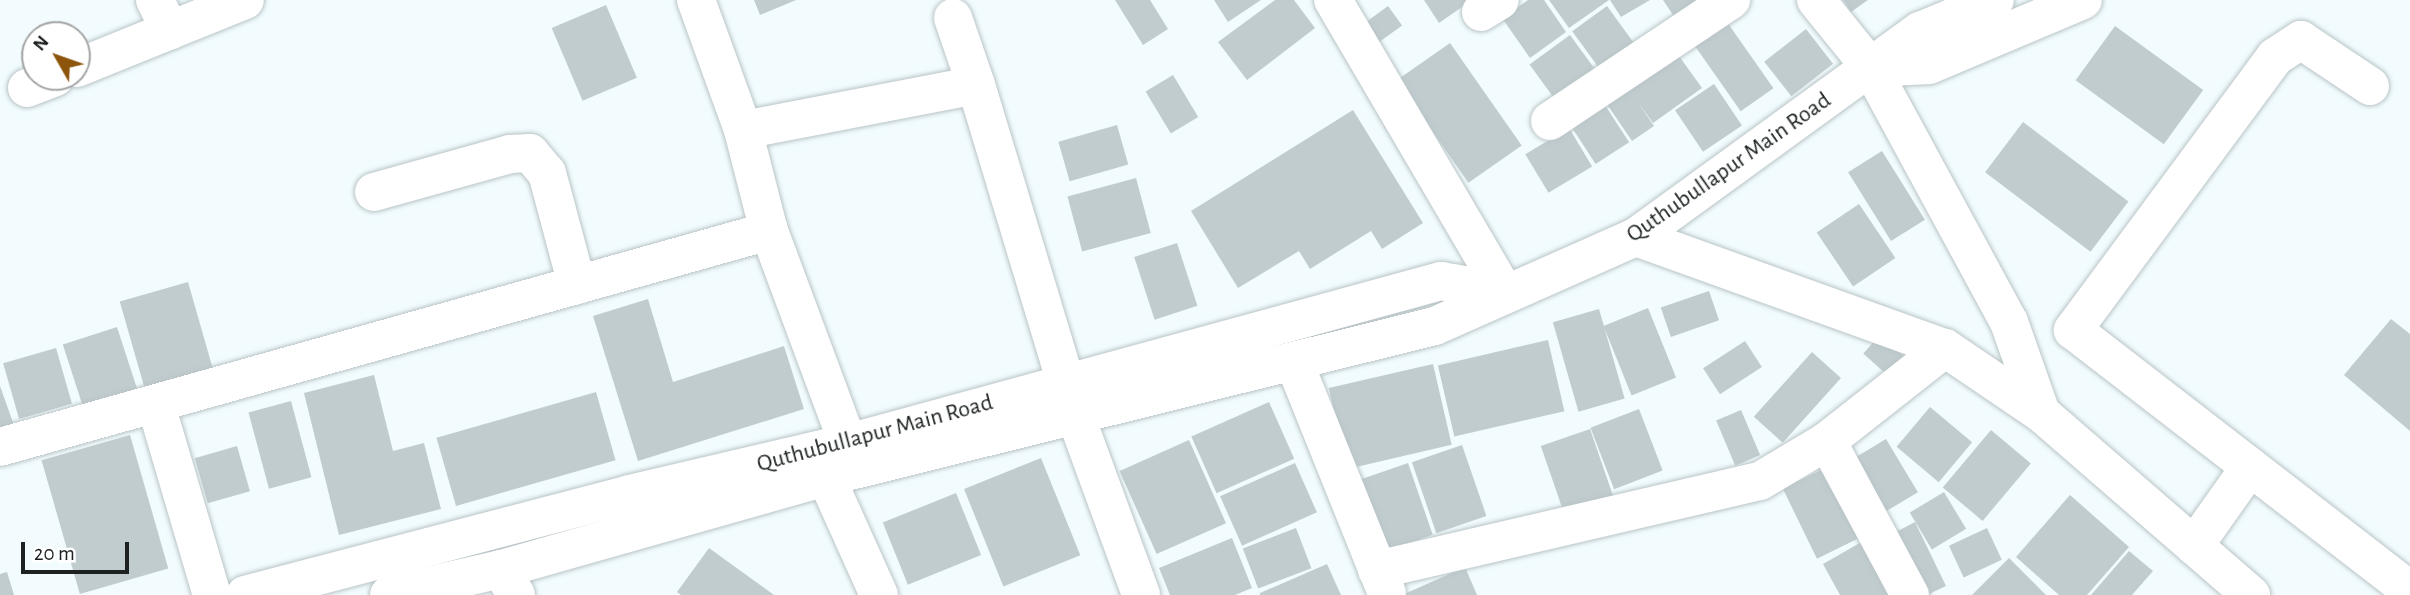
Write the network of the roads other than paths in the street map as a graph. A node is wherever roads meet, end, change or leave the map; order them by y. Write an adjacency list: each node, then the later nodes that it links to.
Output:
1 (245, 0): 8 (street)
2 (696, 0): 15 (street)
3 (1332, 0): 20 (street)
4 (1731, 0): 14 (street)
5 (1816, 0): 11 (street)
6 (1995, 0): 11 (street, Quthubullapur Main Road)
7 (2083, 0): 11 (street)
8 (162, 15): 10 (street)
9 (953, 18): 12 (street)
10 (91, 59)
11 (1871, 68): 18 (street, Quthubullapur Main Road); 25 (street)
12 (976, 85): 15 (street); 23 (street)
13 (2370, 86): 29 (street)
14 (1550, 121)
15 (744, 130): 17 (street)
16 (374, 192): 19 (street)
17 (769, 231): 19 (street); 27 (street)
18 (1636, 237): 20 (street, Quthubullapur Main Road); 21 (street)
19 (577, 285): 24 (street)
20 (1504, 292): 22 (street, Quthubullapur Main Road); 23 (street, Quthubullapur Main Road)
21 (1945, 348): 25 (street); 26 (street)
22 (1294, 362): 23 (street, Quthubullapur Main Road); 33 (street)
23 (1070, 400): 27 (street, Quthubullapur Main Road); 30 (street, Quthubullapur Main Road); 39 (street)
24 (156, 405): 28 (street); 35 (street)
25 (2041, 414): 31 (street)
26 (1827, 441): 33 (street); 40 (street)
27 (848, 443): 36 (street, Quthubullapur Main Road)
28 (0, 447)
29 (2250, 467): 31 (street); 34 (street)
30 (826, 477): 32 (street, Quthubullapur Main Road); 38 (street)
31 (2194, 546): 41 (street)
32 (509, 582): 37 (street, Quthubullapur Main Road)
33 (1383, 583)
34 (2410, 590)
35 (212, 595)
36 (245, 595)
37 (389, 595)
38 (879, 595)
39 (1141, 595)
40 (1910, 595)
41 (2251, 595)

